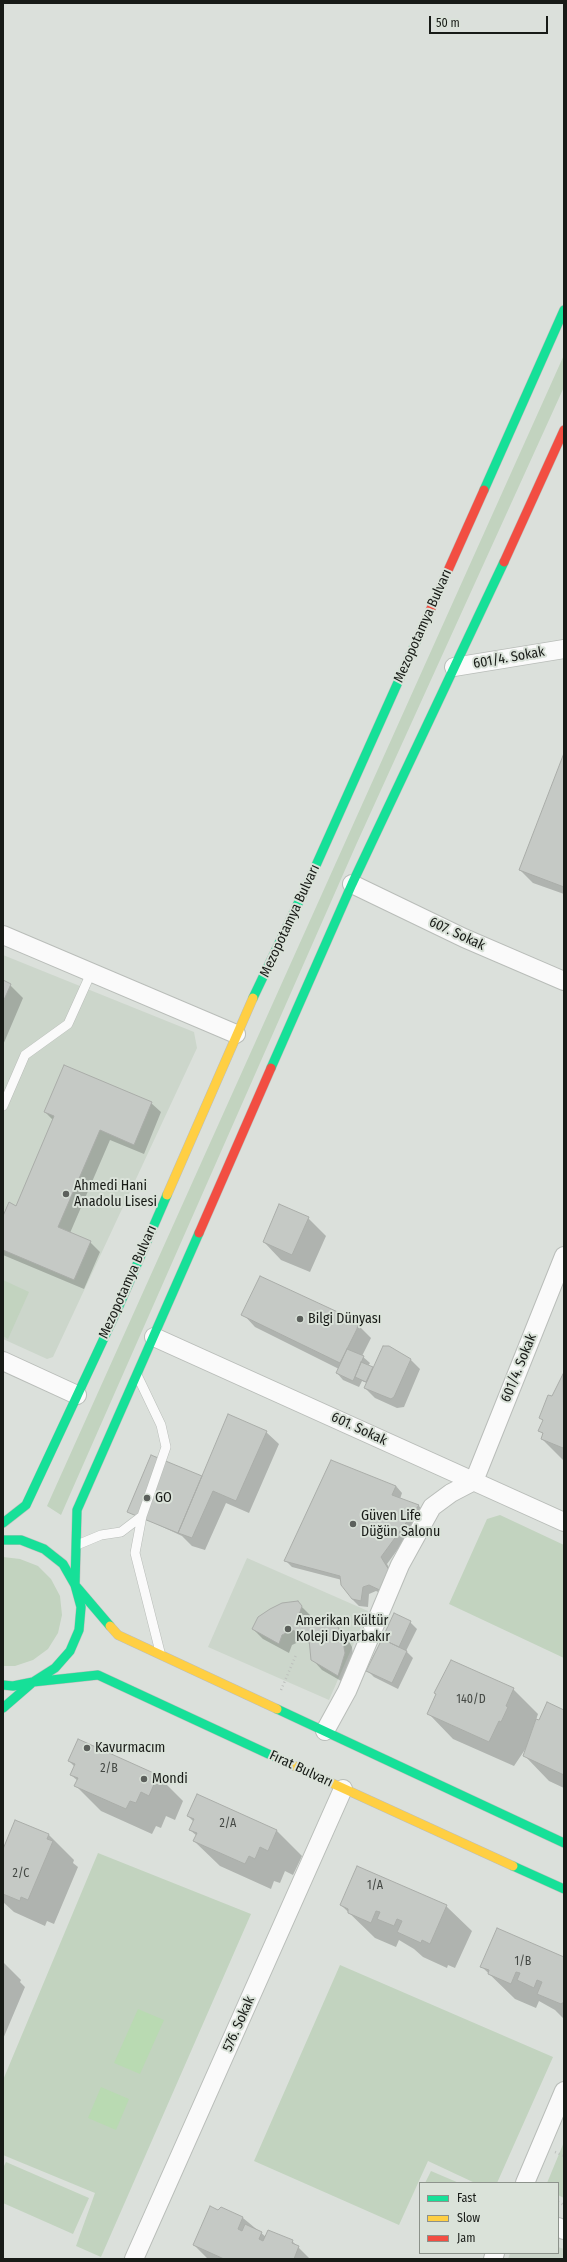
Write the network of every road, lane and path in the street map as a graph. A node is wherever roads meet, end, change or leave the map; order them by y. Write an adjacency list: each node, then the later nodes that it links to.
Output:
1 (564, 310): 9 (main road, Mezopotamya Bulvarı)
2 (564, 430): 4 (main road)
3 (564, 649): 4 (street, 601/4. Sokak)
4 (454, 667): 5 (main road)
5 (352, 884): 8 (street, 607. Sokak); 12 (main road)
6 (3, 935): 7 (street)
7 (91, 973): 9 (street); 10 (lane)
8 (564, 980)
9 (236, 1034): 15 (main road, Mezopotamya Bulvarı)
10 (3, 1106)
11 (564, 1256): 16 (street, 601/4. Sokak)
12 (154, 1337): 14 (main road); 16 (street, 601. Sokak)
13 (3, 1361): 15 (street)
14 (138, 1375): 17 (lane); 21 (main road)
15 (77, 1395): 19 (main road, Mezopotamya Bulvarı)
16 (474, 1481): 18 (street, 601. Sokak); 29 (street)
17 (142, 1516): 21 (lane); 23 (lane)
18 (564, 1522)
19 (3, 1523)
20 (3, 1540): 22 (main road)
21 (76, 1545): 22 (main road)
22 (75, 1585): 23 (main road); 25 (main road)
23 (161, 1655): 27 (main road)
24 (296, 1655): 27 (path)
25 (33, 1682): 26 (main road, Fırat Bulvarı); 28 (main road); 30 (main road, Fırat Bulvarı)
26 (3, 1685)
27 (273, 1707): 29 (main road)
28 (3, 1708)
29 (325, 1731): 31 (main road)
30 (343, 1789): 32 (main road, Fırat Bulvarı); 37 (street, 576. Sokak)
31 (564, 1843)
32 (564, 1889)
33 (564, 2091): 36 (street)
34 (556, 2152): 35 (path)
35 (564, 2156)
36 (525, 2182)
37 (135, 2258)

